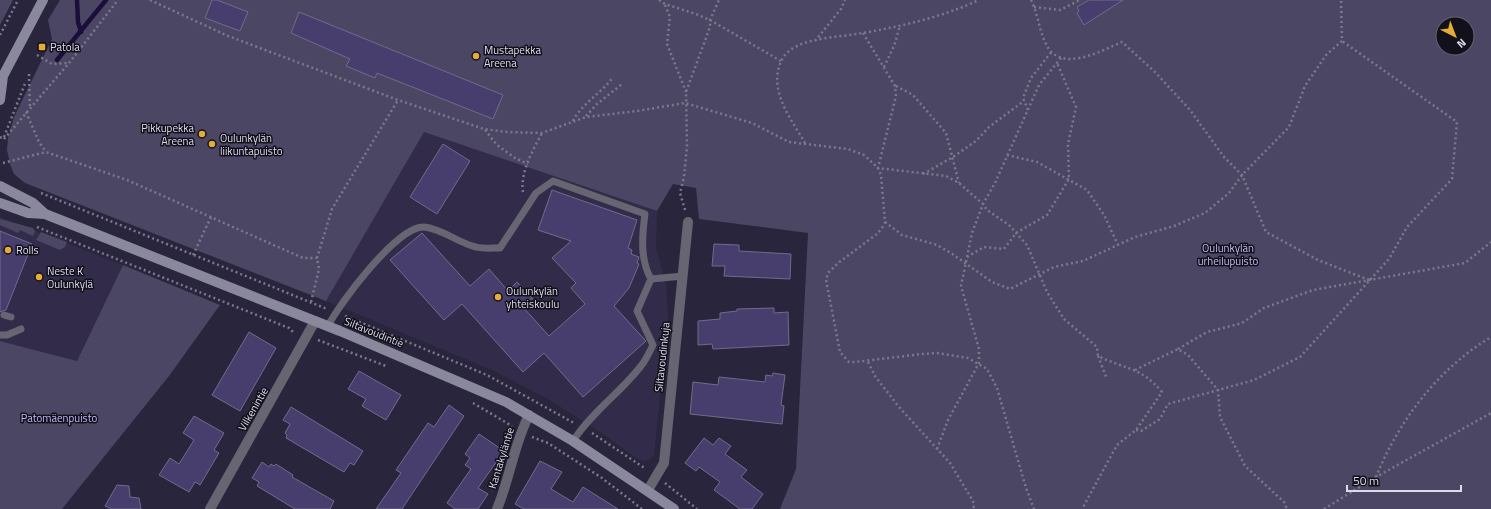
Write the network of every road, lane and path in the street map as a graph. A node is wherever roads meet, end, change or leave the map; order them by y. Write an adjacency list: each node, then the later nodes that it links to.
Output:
1 (18, 0): 17 (path)
2 (43, 0): 28 (main road)
3 (118, 0): 24 (path)
4 (150, 0): 36 (path)
5 (659, 0): 12 (path)
6 (719, 0): 14 (path)
7 (846, 0): 18 (path)
8 (979, 0): 15 (path)
9 (1031, 0): 13 (path)
10 (1080, 0): 13 (path)
11 (1341, 0): 19 (path)
12 (665, 4): 14 (path); 33 (path)
13 (1034, 7): 20 (path)
14 (710, 20): 23 (path); 33 (path)
15 (900, 26): 16 (path); 26 (path)
16 (863, 33): 18 (path); 26 (path)
17 (0, 35)
18 (815, 41): 23 (path)
19 (1342, 41): 57 (path); 79 (path)
20 (1052, 51): 22 (path); 38 (path)
21 (37, 55): 24 (path)
22 (1061, 58): 25 (path); 57 (path)
23 (781, 61): 49 (path)
24 (69, 62): 40 (path)
25 (1057, 63): 41 (path); 58 (path)
26 (884, 67): 32 (path)
27 (29, 74): 40 (path)
28 (2, 77): 35 (main road)
29 (613, 77): 34 (path)
30 (26, 81): 48 (path)
31 (622, 84): 37 (path)
32 (895, 86): 52 (path); 55 (path)
33 (686, 92): 39 (path)
34 (600, 93): 37 (path); 44 (path)
35 (0, 100)
36 (398, 100): 45 (path); 74 (path)
37 (600, 101): 43 (path)
38 (1024, 101): 41 (path); 52 (path)
39 (685, 103): 43 (path); 49 (path); 66 (path)
40 (30, 109): 42 (path)
41 (1028, 111): 51 (path)
42 (26, 112): 48 (path); 50 (path)
43 (586, 117): 44 (path)
44 (573, 121): 46 (path)
45 (484, 129): 46 (path); 54 (path)
46 (542, 133): 54 (path)
47 (0, 137): 48 (path)
48 (4, 139)
49 (805, 143): 55 (path)
50 (46, 152): 53 (path); 65 (path)
51 (1007, 155): 58 (path); 62 (path)
52 (953, 157): 56 (path); 59 (path)
53 (3, 163)
54 (528, 164): 63 (path)
55 (878, 168): 56 (path); 67 (path)
56 (922, 174): 59 (path)
57 (1242, 175): 71 (path); 79 (path)
58 (1069, 179): 69 (path); 71 (path)
59 (959, 183): 62 (path)
60 (0, 186): 64 (main road, Siltavoudintie)
61 (0, 203): 64 (main road, Siltavoudintie)
62 (983, 204): 69 (path); 73 (path)
63 (525, 211): 78 (lane); 82 (lane)
64 (45, 214): 81 (main road, Siltavoudintie)
65 (211, 217): 72 (path); 74 (path)
66 (688, 222): 77 (street, Siltavoudinkuja)
67 (885, 222): 75 (path); 89 (path)
68 (33, 225): 86 (path)
69 (1016, 233): 73 (path); 76 (path)
70 (1491, 242): 79 (path)
71 (1118, 245): 76 (path)
72 (193, 255)
73 (967, 257): 75 (path)
74 (318, 258): 80 (path)
75 (966, 264): 76 (path); 90 (path)
76 (1039, 275): 88 (path)
77 (683, 276): 78 (lane); 103 (street, Siltavoudinkuja)
78 (651, 279): 100 (lane)
79 (1369, 280): 87 (path); 94 (path)
80 (311, 302)
81 (315, 321): 82 (main road, Siltavoudintie); 86 (street, Vilkenintie)
82 (328, 326): 97 (main road, Siltavoudintie)
83 (21, 329): 84 (lane)
84 (0, 335)
85 (1491, 337): 102 (path)
86 (306, 338): 91 (path); 104 (street, Vilkenintie)
87 (1178, 349): 92 (path); 94 (path)
88 (1098, 356): 92 (path); 93 (path)
89 (868, 362): 90 (path); 101 (path)
90 (978, 363): 101 (path); 109 (path)
91 (390, 367)
92 (1135, 370): 98 (path)
93 (1107, 379)
94 (1218, 390): 98 (path); 111 (path)
95 (471, 402): 99 (path)
96 (1491, 413): 102 (path)
97 (530, 415): 99 (street, Kantakyläntie); 100 (main road, Siltavoudintie)
98 (1136, 430): 110 (path)
99 (521, 431): 105 (street, Kantakyläntie); 106 (path)
100 (573, 440): 103 (main road, Siltavoudintie)
101 (937, 449): 108 (path)
102 (1376, 477): 112 (path)
103 (648, 490): 107 (main road, Siltavoudintie)
104 (210, 509)
105 (497, 509)
106 (642, 509)
107 (674, 509)
108 (974, 509)
109 (1034, 509)
110 (1082, 509)
111 (1287, 509)
112 (1324, 509)

